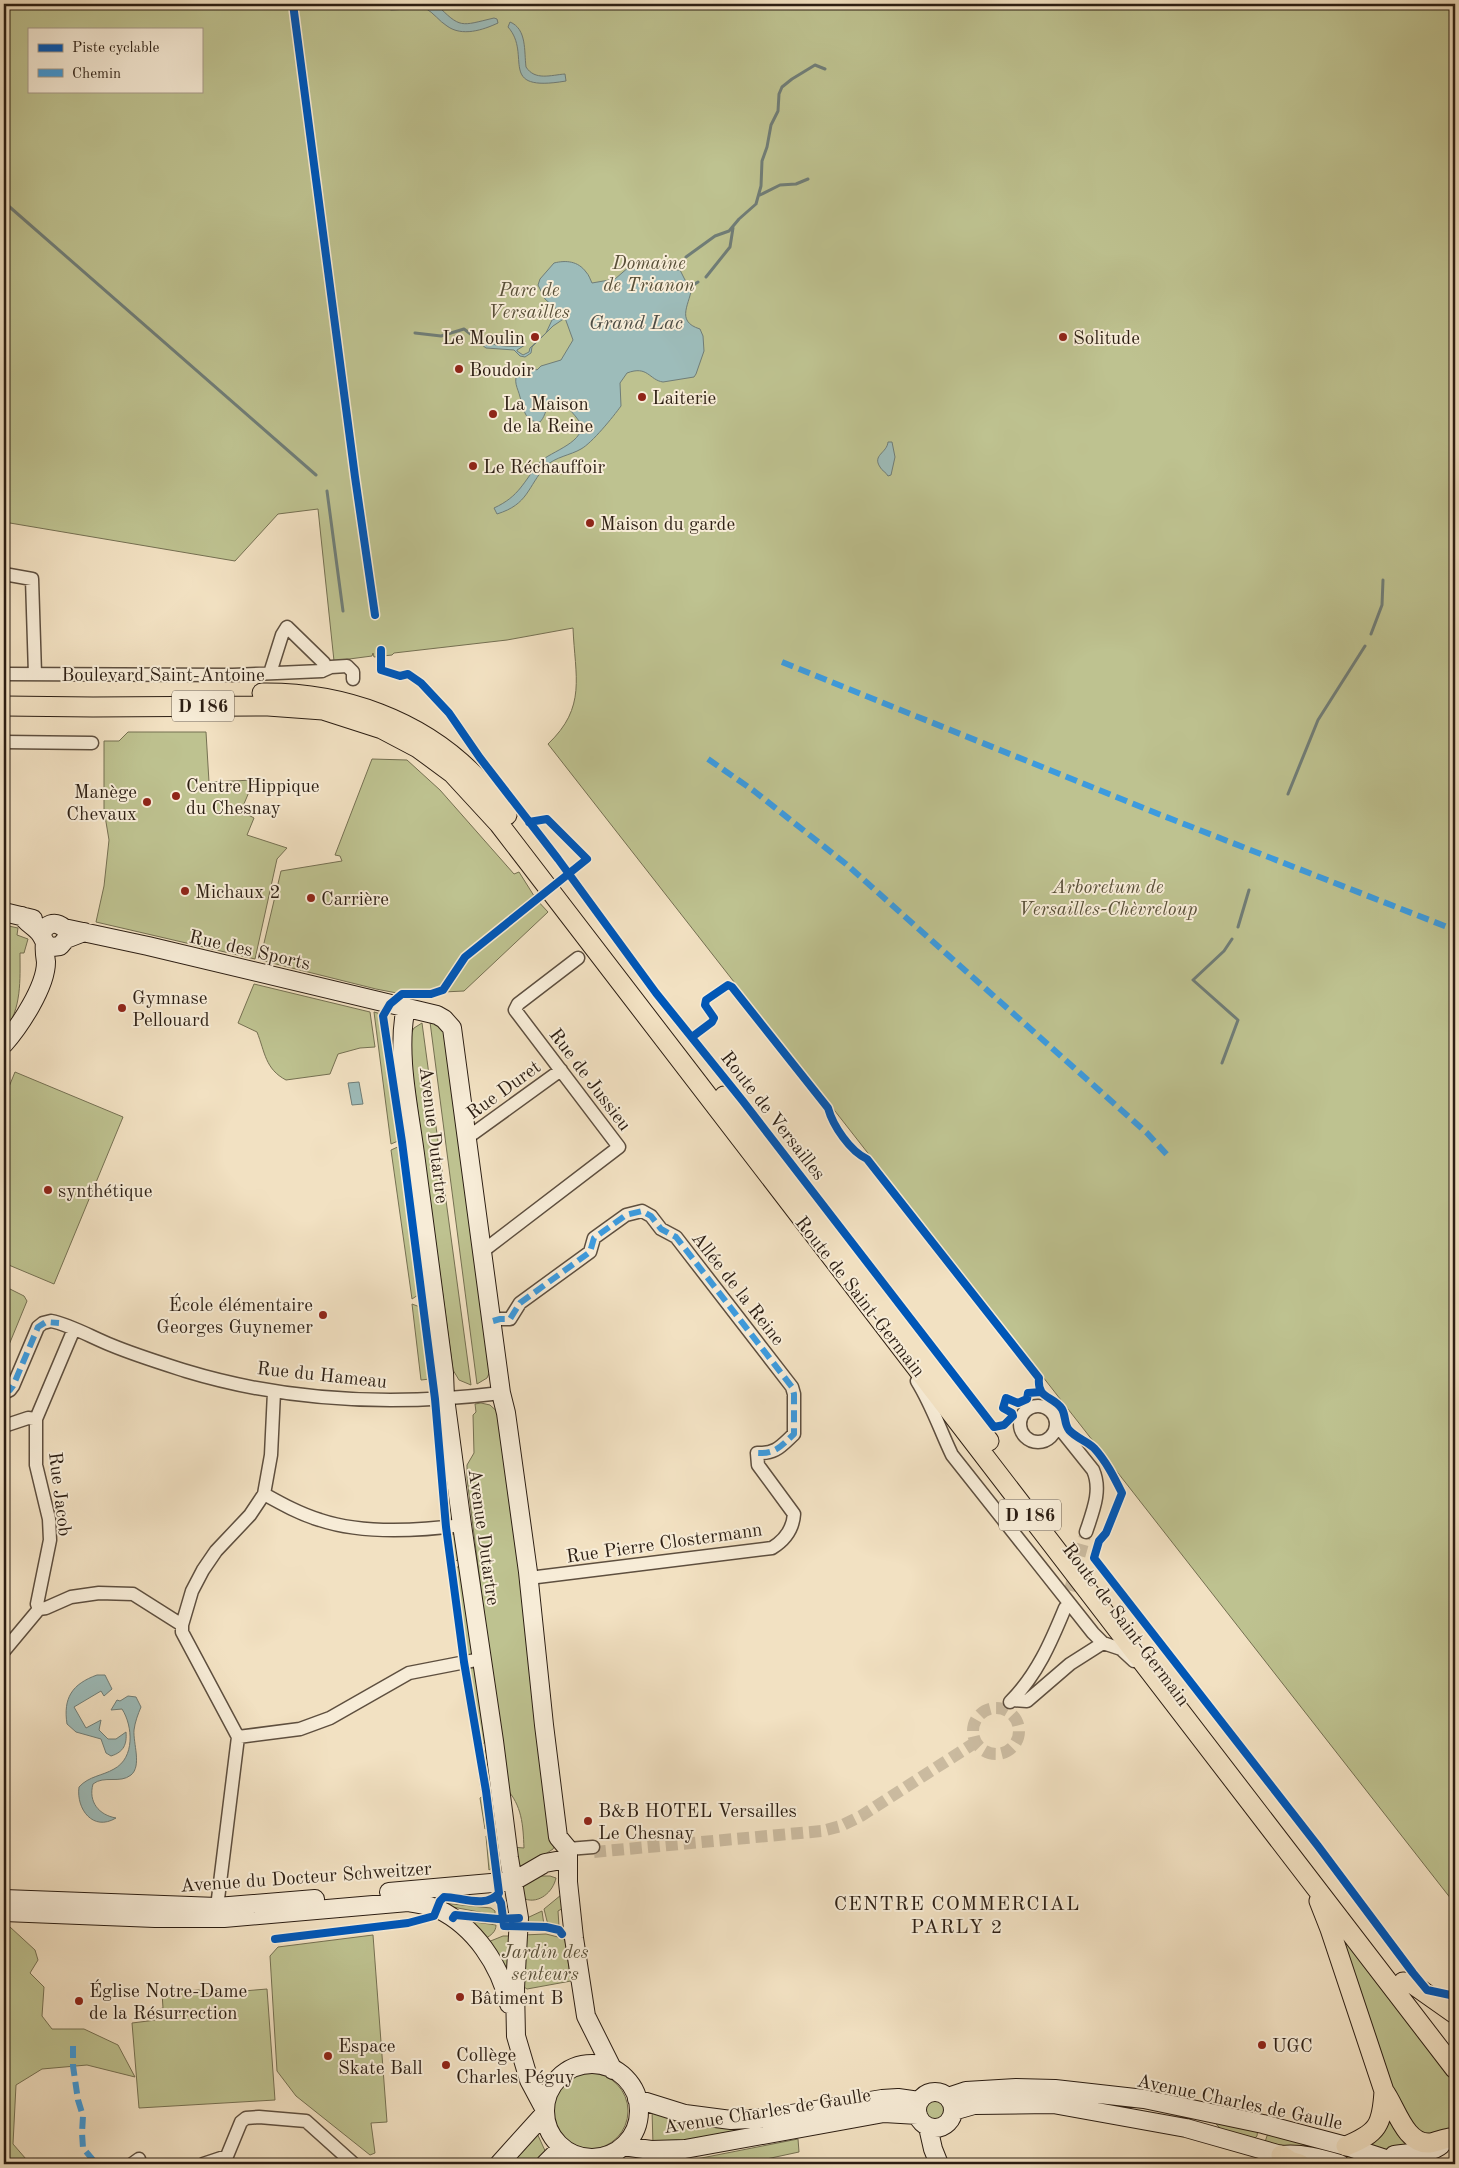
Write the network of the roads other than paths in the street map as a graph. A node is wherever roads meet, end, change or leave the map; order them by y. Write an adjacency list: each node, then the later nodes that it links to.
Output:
1 (4, 574): 5 (street)
2 (322, 671): 3 (street, Boulevard Saint-Antoine); 3 (street); 6 (street, Boulevard Saint-Antoine)
3 (270, 673): 5 (street, Boulevard Saint-Antoine)
4 (4, 674): 5 (street, Boulevard Saint-Antoine)
5 (35, 674)
6 (353, 679)
7 (4, 695): 9 (main road, Boulevard Saint-Antoine / D 186)
8 (4, 706): 10 (main road, Boulevard Saint-Antoine / D 186)
9 (423, 735): 53 (main road, Route de Saint-Germain / D 186)
10 (397, 736): 23 (main road, Route de Saint-Germain / D 186)
11 (4, 742): 12 (street)
12 (92, 743)
13 (4, 912): 14 (main road)
14 (52, 940): 16 (main road, Rue des Sports); 17 (main road)
15 (578, 958): 18 (street, Rue de Jussieu)
16 (406, 1007): 19 (main road, Avenue Dutartre); 27 (main road, Avenue Dutartre)
17 (4, 1044)
18 (561, 1070): 19 (street, Rue Duret); 20 (street, Rue de Jussieu)
19 (467, 1138): 20 (main road, Avenue Dutartre)
20 (483, 1251): 21 (main road, Avenue Dutartre)
21 (493, 1321): 25 (main road, Avenue Dutartre); 34 (street, Allée de la Reine)
22 (74, 1329): 24 (street, Rue du Hameau); 26 (street, Rue du Hameau); 28 (street, Rue Jacob)
23 (916, 1367): 41 (street); 44 (main road, Route de Saint-Germain / D 186)
24 (274, 1392): 27 (street, Rue du Hameau); 33 (street)
25 (501, 1392): 27 (street, Rue du Hameau); 37 (main road, Avenue Dutartre)
26 (4, 1393)
27 (445, 1398): 35 (main road, Avenue Dutartre)
28 (36, 1419): 29 (street); 39 (street, Rue Jacob)
29 (4, 1426)
30 (1057, 1426): 31 (street); 31 (street); 32 (street)
31 (1048, 1439): 32 (street)
32 (1068, 1441): 36 (street)
33 (264, 1494): 35 (street); 40 (street)
34 (793, 1524): 37 (street, Rue Pierre Clostermann)
35 (462, 1525): 43 (main road, Avenue Dutartre)
36 (1086, 1532)
37 (529, 1578): 47 (main road, Avenue Dutartre)
38 (1065, 1608): 41 (street)
39 (39, 1609): 40 (street); 42 (street)
40 (182, 1626): 45 (street)
41 (1102, 1642): 44 (street)
42 (4, 1651)
43 (481, 1659): 45 (street); 48 (main road, Avenue Dutartre)
44 (1144, 1663): 49 (main road, Route de Saint-Germain / D 186)
45 (238, 1737): 51 (street)
46 (591, 1852): 47 (street)
47 (568, 1854): 48 (main road, Avenue du Docteur Schweitzer); 58 (main road, Avenue Dutartre)
48 (514, 1881): 51 (main road, Avenue du Docteur Schweitzer); 55 (main road, Avenue Dutartre)
49 (1318, 1890): 57 (main road, D 186); 59 (main road)
50 (4, 1899): 51 (main road, Avenue du Docteur Schweitzer)
51 (217, 1907)
52 (4, 1912): 55 (main road, Avenue du Docteur Schweitzer)
53 (1403, 1982): 54 (main road); 56 (main road, Route de Saint-Germain / D 186)
54 (1455, 2014)
55 (515, 2029): 61 (main road, Avenue Dutartre)
56 (1455, 2048)
57 (1455, 2069)
58 (613, 2070): 60 (main road); 61 (main road)
59 (1384, 2091): 63 (main road); 64 (main road)
60 (637, 2099): 62 (main road, Avenue Charles de Gaulle); 66 (main road)
61 (545, 2112): 65 (main road); 73 (main road)
62 (935, 2113): 64 (main road, Avenue Charles de Gaulle); 66 (main road, Avenue Charles de Gaulle); 67 (main road, Avenue Charles de Gaulle); 70 (main road)
63 (1453, 2138): 68 (main road); 77 (main road)
64 (1346, 2146): 68 (main road, Avenue Charles de Gaulle)
65 (562, 2147): 69 (main road); 74 (main road)
66 (619, 2153): 69 (main road)
67 (1281, 2155): 75 (main road); 76 (main road, Avenue Charles de Gaulle)
68 (1397, 2160)
69 (585, 2161)
70 (939, 2163)
71 (203, 2164): 72 (street)
72 (354, 2164)
73 (499, 2164)
74 (545, 2164)
75 (1300, 2164)
76 (1340, 2164)
77 (1418, 2164)

